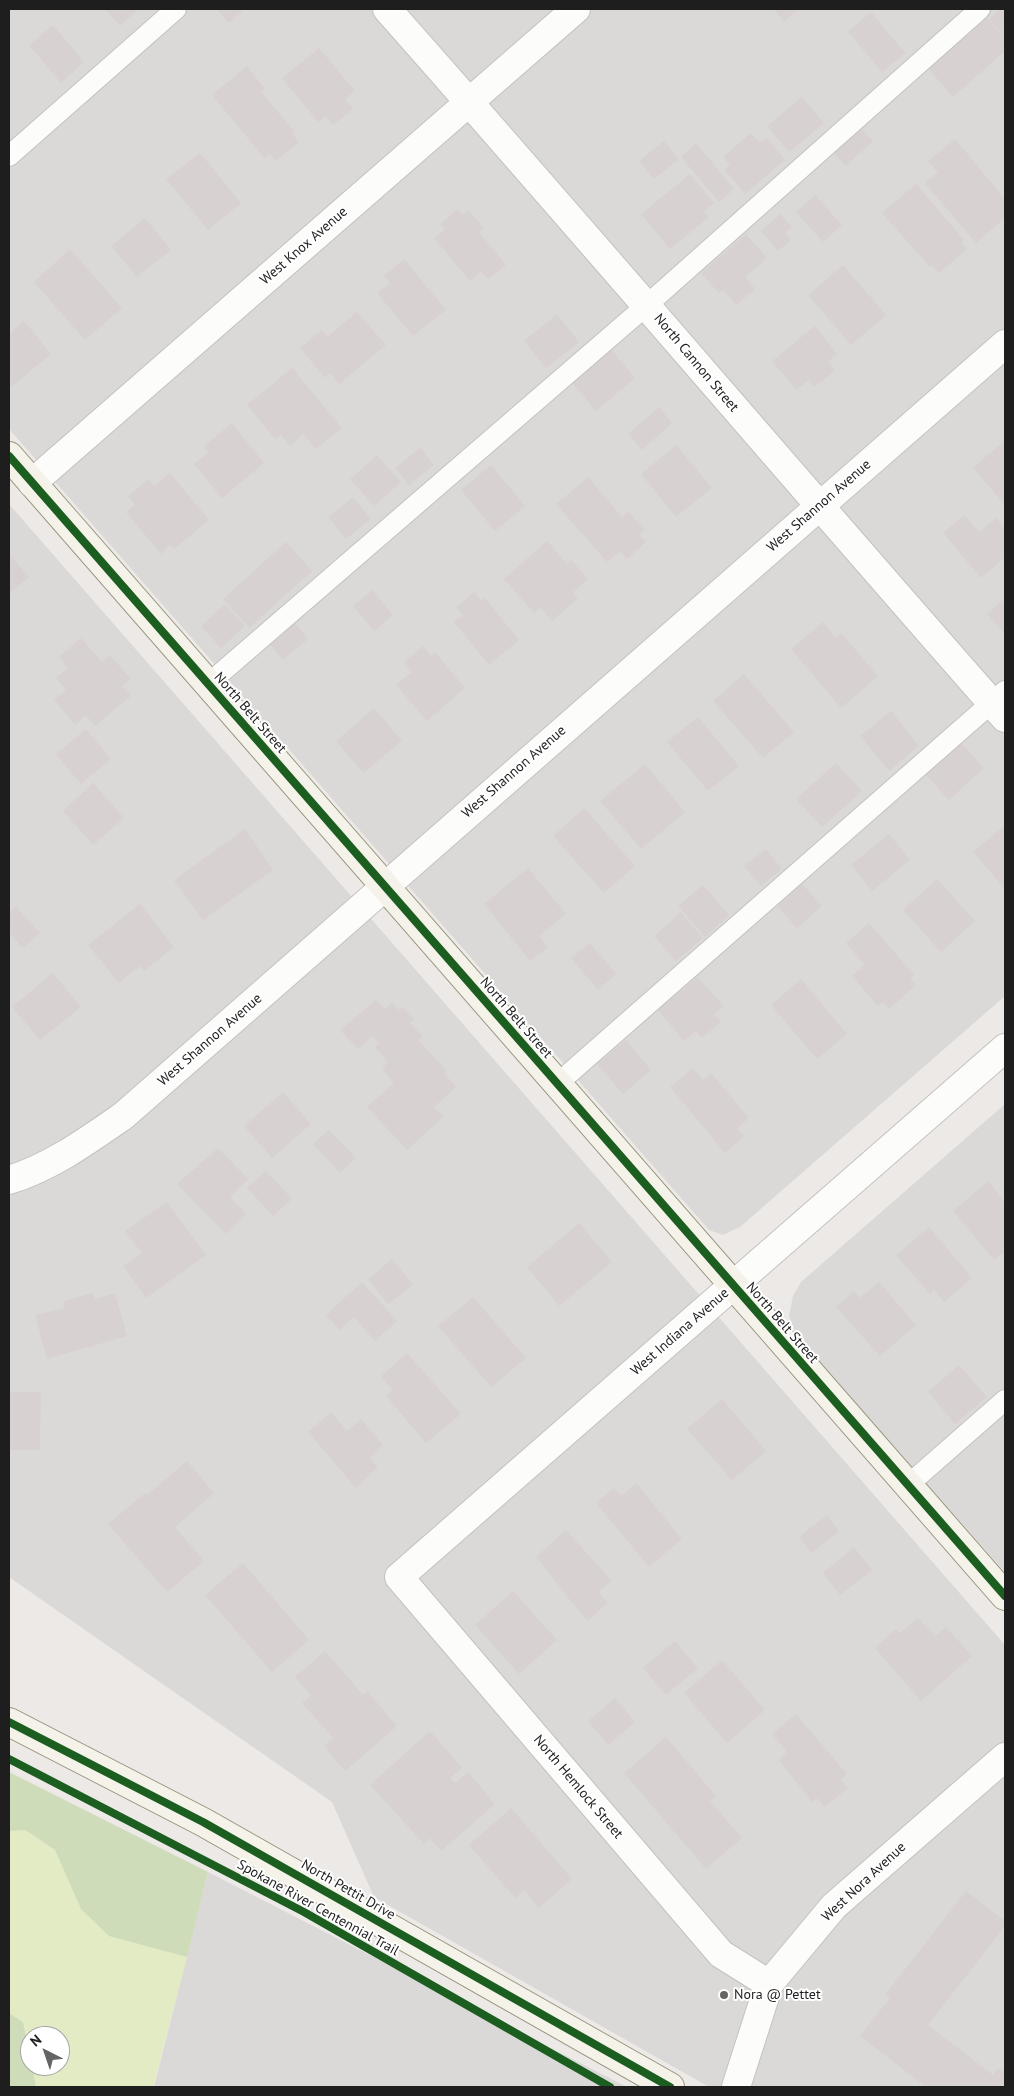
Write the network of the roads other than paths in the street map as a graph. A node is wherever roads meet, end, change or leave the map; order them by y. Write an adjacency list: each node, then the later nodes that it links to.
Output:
1 (176, 9): 6 (lane)
2 (387, 9): 5 (street, North Cannon Street)
3 (576, 9): 5 (street, West Knox Avenue)
4 (980, 9): 7 (lane)
5 (470, 102): 7 (street, North Cannon Street); 10 (street, West Knox Avenue)
6 (9, 156)
7 (647, 305): 11 (street, North Cannon Street); 12 (lane)
8 (1005, 344): 11 (street, West Shannon Avenue)
9 (9, 456): 10 (street, North Belt Street)
10 (32, 483): 12 (street, North Belt Street)
11 (818, 507): 13 (street, North Cannon Street); 14 (street, West Shannon Avenue)
12 (208, 684): 14 (street, North Belt Street)
13 (1001, 704): 16 (lane)
14 (384, 886): 16 (street, North Belt Street); 17 (street, West Shannon Avenue)
15 (1005, 1048): 18 (street, West Indiana Avenue)
16 (557, 1084): 18 (street, North Belt Street)
17 (9, 1180)
18 (733, 1286): 20 (street, North Belt Street); 21 (street, West Indiana Avenue)
19 (1005, 1400): 20 (lane)
20 (908, 1485): 22 (street, North Belt Street)
21 (399, 1578): 25 (street, North Hemlock Street)
22 (1005, 1596)
23 (9, 1722): 26 (street, North Pettit Drive)
24 (1005, 1757): 25 (street, West Nora Avenue)
25 (769, 1984): 27 (street, West Nora Avenue)
26 (670, 2087)
27 (736, 2087)

